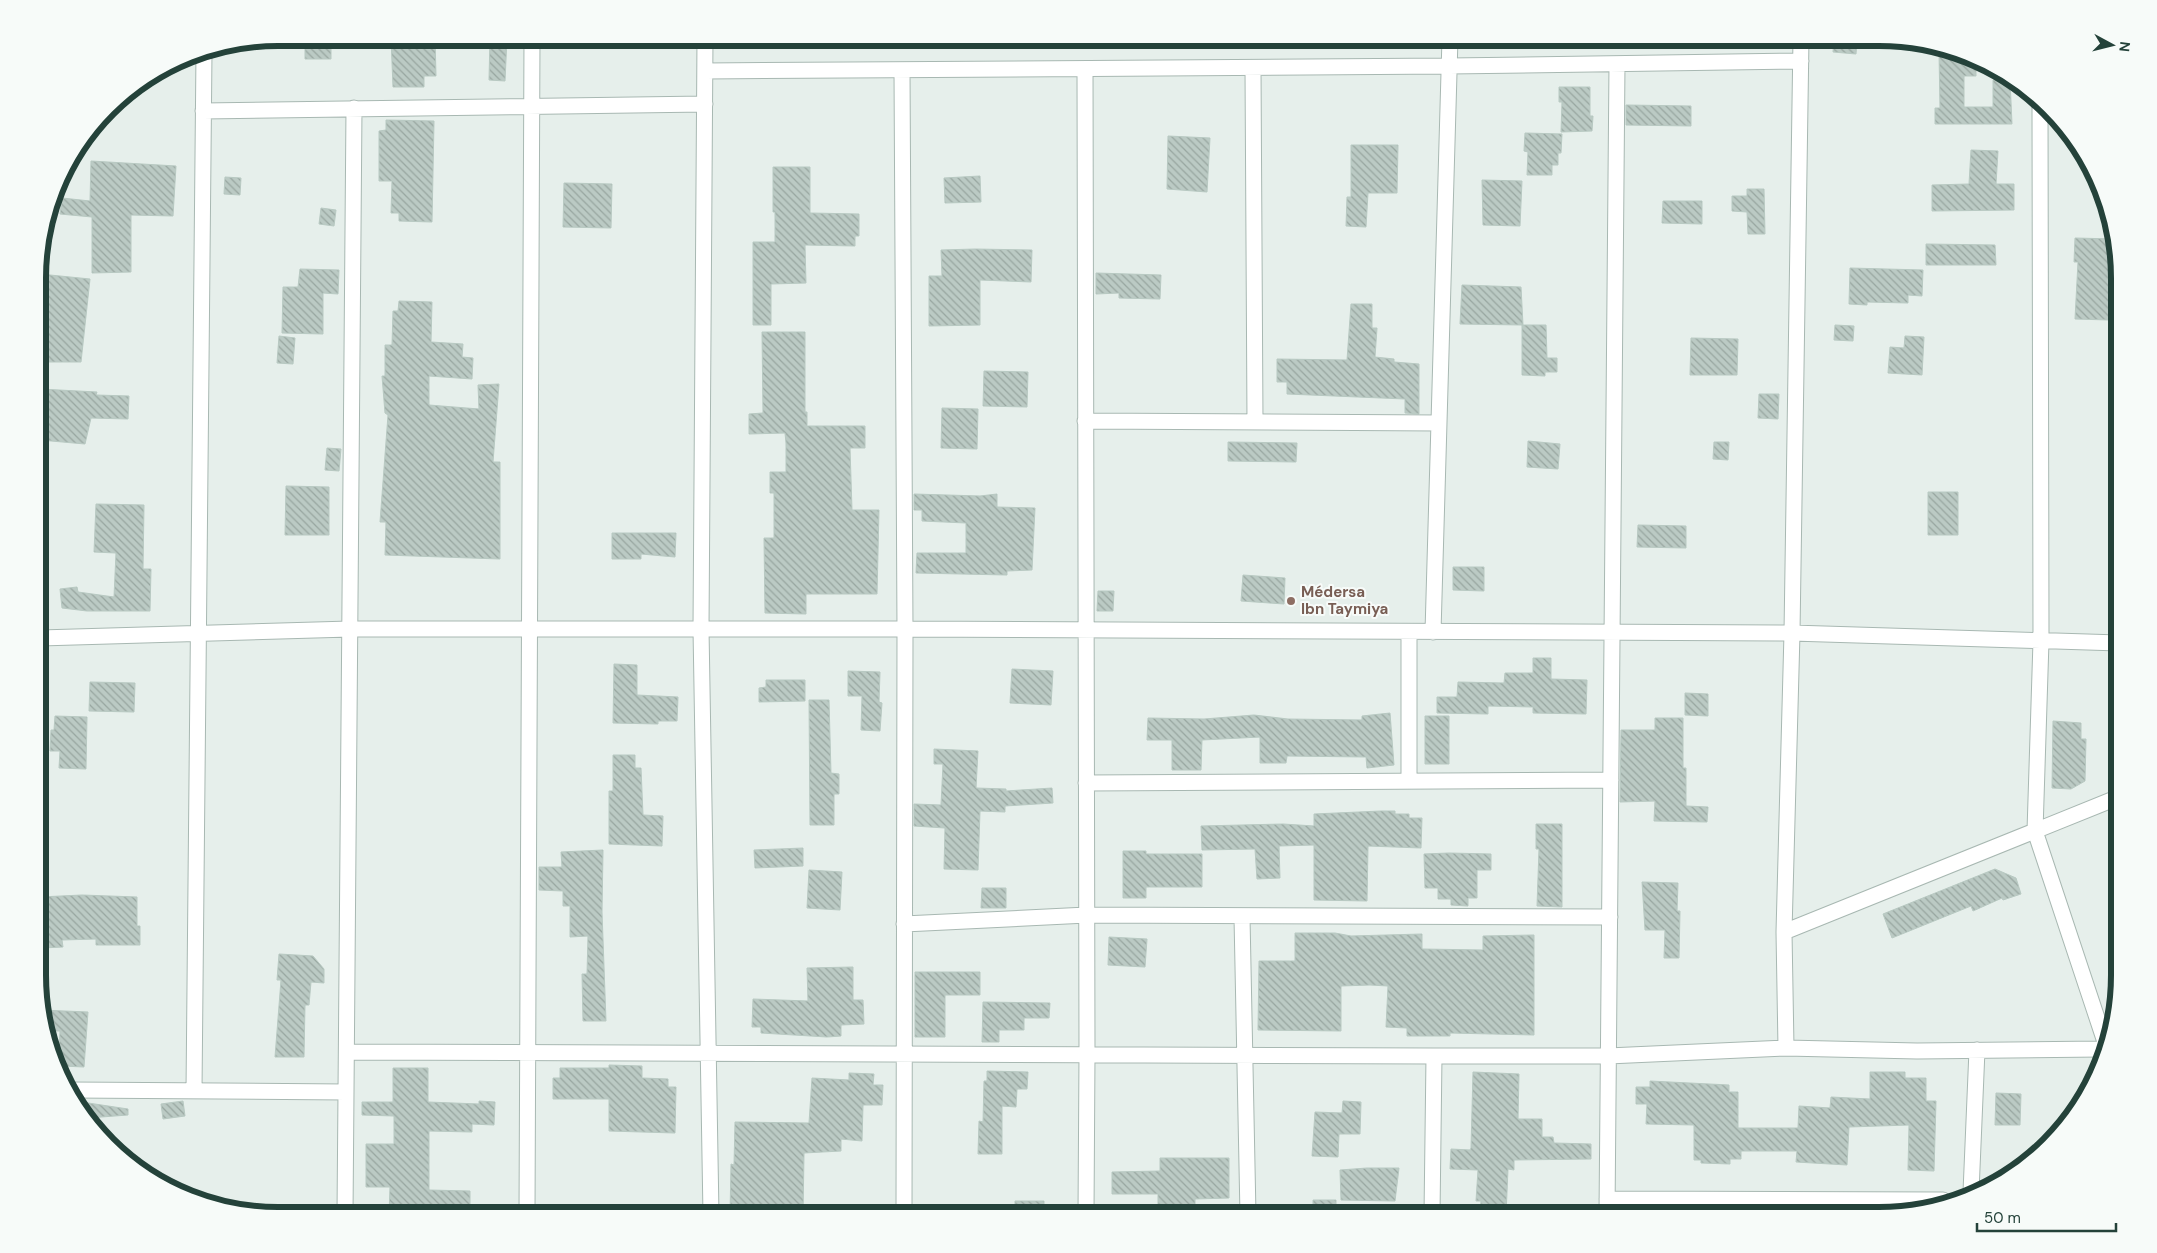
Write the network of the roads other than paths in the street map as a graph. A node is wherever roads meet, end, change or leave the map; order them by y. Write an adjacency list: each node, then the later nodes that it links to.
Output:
1 (532, 46): 14 (street)
2 (705, 46): 12 (street)
3 (1450, 46): 8 (street)
4 (1801, 46): 6 (street)
5 (204, 59): 16 (street)
6 (1801, 61): 7 (street); 29 (street)
7 (1617, 64): 8 (street); 28 (street)
8 (1449, 66): 9 (street); 20 (street)
9 (1253, 68): 10 (street); 19 (street)
10 (1084, 69): 11 (street); 18 (street)
11 (902, 70): 12 (street); 22 (street)
12 (705, 71): 13 (street)
13 (705, 104): 14 (street); 24 (street)
14 (532, 106): 15 (street); 23 (street)
15 (354, 108): 16 (street); 21 (street)
16 (203, 111): 30 (street)
17 (2040, 111): 32 (street)
18 (1085, 421): 19 (street); 25 (street)
19 (1255, 422): 20 (street)
20 (1439, 423): 27 (street)
21 (350, 629): 23 (street); 30 (street); 48 (street)
22 (905, 629): 24 (street); 25 (street); 42 (street)
23 (530, 630): 24 (street); 49 (street)
24 (701, 630): 50 (street)
25 (1085, 630): 26 (street); 36 (street)
26 (1409, 632): 27 (street); 35 (street)
27 (1433, 632): 28 (street)
28 (1612, 633): 29 (street); 34 (street)
29 (1792, 633): 32 (street); 43 (street)
30 (198, 635): 31 (street); 57 (street)
31 (46, 638)
32 (2041, 641): 33 (street); 38 (street)
33 (2111, 643)
34 (1611, 780): 35 (street); 41 (street)
35 (1409, 781): 36 (street)
36 (1086, 783): 39 (street)
37 (2111, 800): 38 (street)
38 (2035, 831): 43 (street); 44 (street)
39 (1087, 915): 40 (street); 42 (street); 52 (street)
40 (1242, 917): 41 (street); 53 (street)
41 (1610, 918): 55 (street)
42 (904, 924): 51 (street)
43 (1784, 932): 45 (street)
44 (2103, 1035)
45 (1786, 1048): 46 (street); 55 (street)
46 (1977, 1050): 47 (street); 59 (street)
47 (2098, 1050)
48 (347, 1052): 49 (street); 58 (street)
49 (527, 1052): 50 (street); 63 (street)
50 (708, 1053): 51 (street); 64 (street)
51 (904, 1054): 52 (street); 65 (street)
52 (1087, 1054): 53 (street); 66 (street)
53 (1245, 1055): 54 (street); 67 (street)
54 (1434, 1056): 55 (street); 68 (street)
55 (1608, 1056): 60 (street)
56 (77, 1090): 57 (street)
57 (194, 1091): 58 (street)
58 (346, 1092): 62 (street)
59 (1971, 1187)
60 (1607, 1199): 69 (street); 70 (street)
61 (1929, 1201): 71 (street)
62 (346, 1207)
63 (528, 1207)
64 (711, 1207)
65 (904, 1207)
66 (1086, 1207)
67 (1248, 1207)
68 (1432, 1207)
69 (1607, 1207)
70 (1793, 1207)
71 (1832, 1207)

